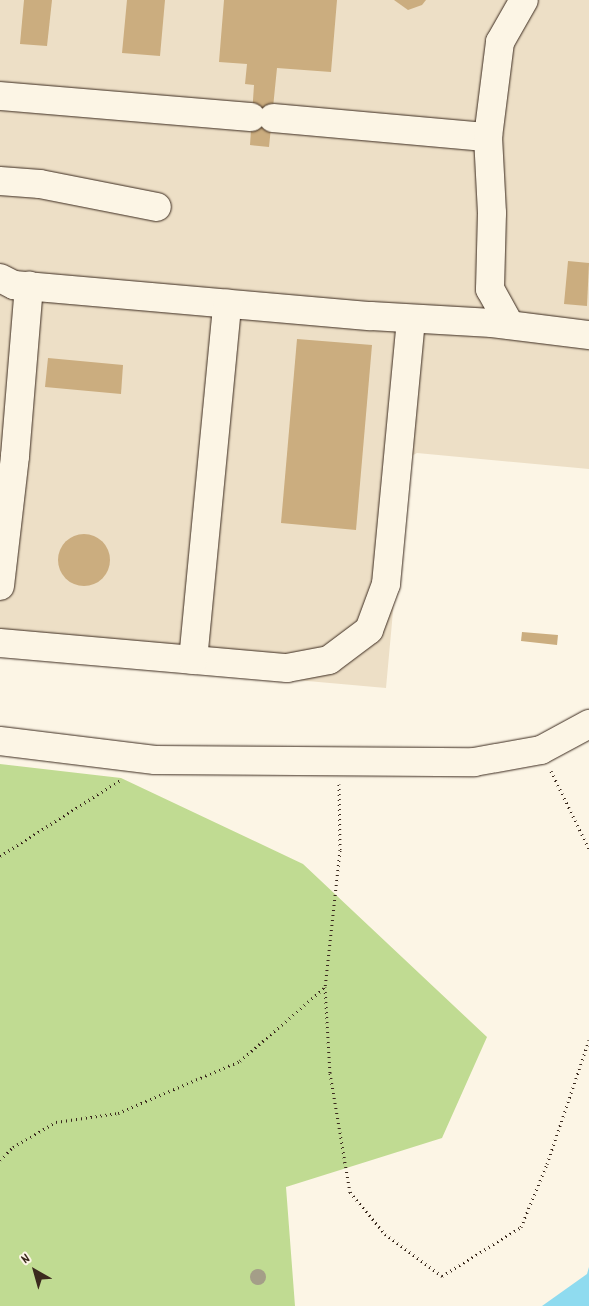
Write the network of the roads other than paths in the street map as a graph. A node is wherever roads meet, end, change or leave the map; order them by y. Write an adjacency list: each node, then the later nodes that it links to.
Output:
1 (524, 0): 3 (lane)
2 (0, 96): 3 (lane)
3 (488, 137): 10 (lane)
4 (0, 181): 5 (lane)
5 (157, 207)
6 (0, 278): 7 (lane)
7 (29, 286): 8 (lane); 12 (lane)
8 (227, 304): 9 (lane); 14 (lane)
9 (411, 320): 10 (lane); 14 (lane)
10 (510, 325): 11 (lane)
11 (589, 335)
12 (0, 586)
13 (0, 643): 14 (lane)
14 (193, 660)
15 (589, 724): 16 (lane)
16 (0, 741)

